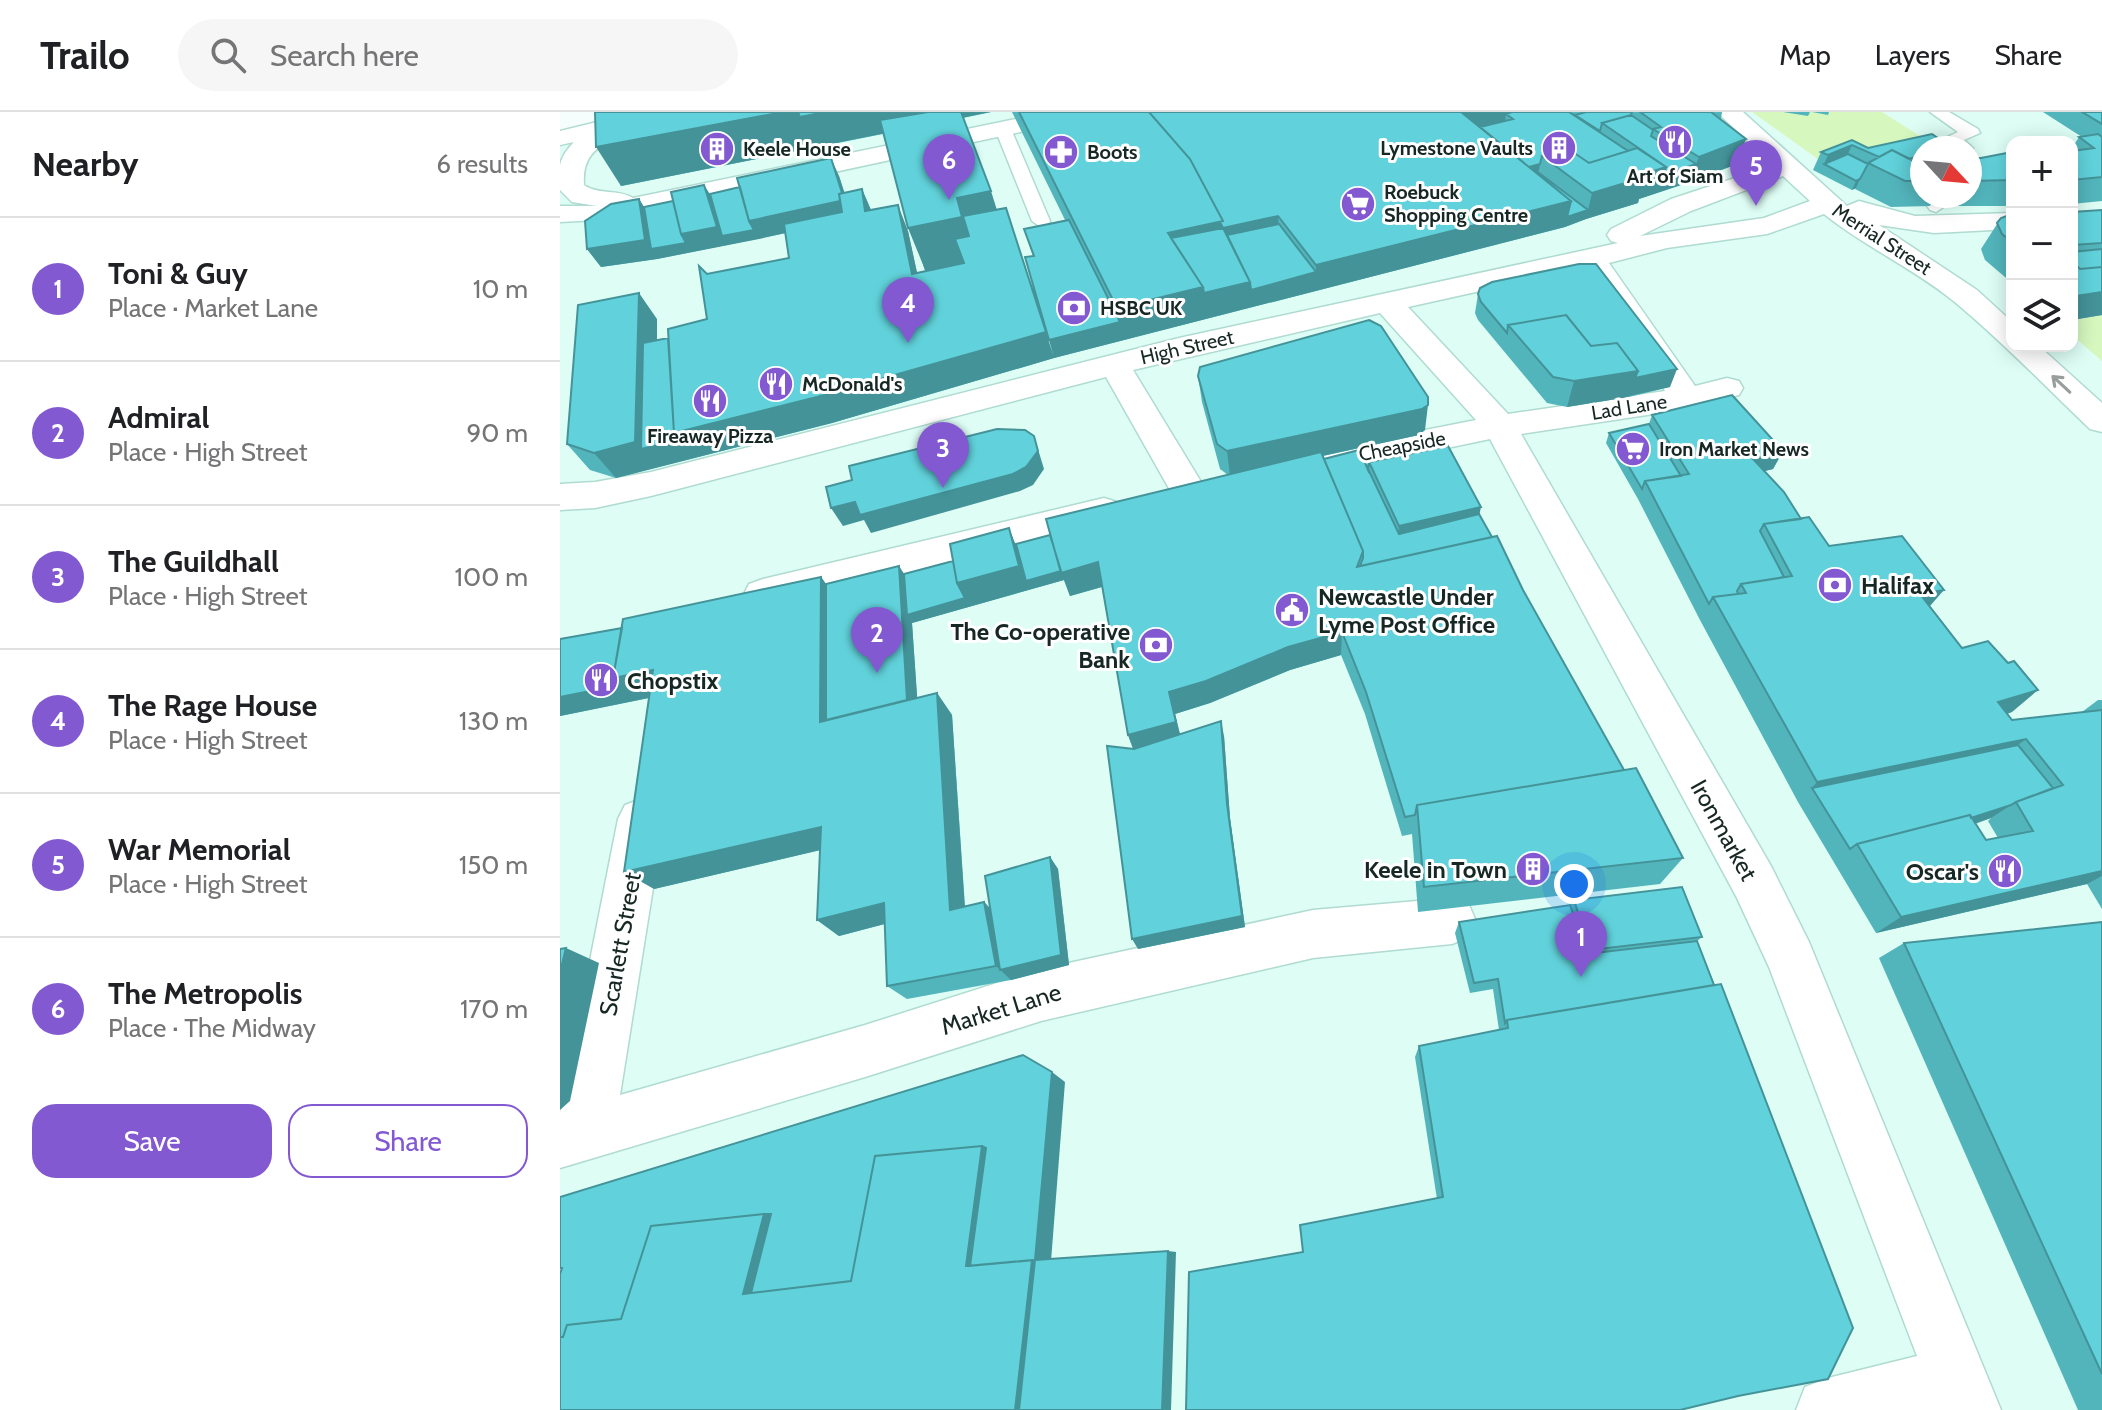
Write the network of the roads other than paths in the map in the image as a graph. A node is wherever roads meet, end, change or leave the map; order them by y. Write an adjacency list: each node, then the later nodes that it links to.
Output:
1 (1729, 112): 8 (main road)
2 (1938, 112): 6 (lane)
3 (628, 116): 7 (main road); 10 (main road)
4 (1030, 123): 5 (main road)
5 (1003, 129): 10 (main road); 14 (lane)
6 (1962, 136)
7 (560, 138)
8 (1792, 173): 11 (main road); 16 (main road); 18 (main road, Merrial Street)
9 (1662, 189): 11 (main road)
10 (649, 202): 13 (main road)
11 (1686, 204): 17 (main road)
12 (1815, 208): 17 (main road, High Street)
13 (560, 214)
14 (1041, 221)
15 (2006, 221): 16 (main road)
16 (1963, 225): 18 (main road, Merrial Street)
17 (1591, 258): 19 (main road, High Street); 24 (main road, Lad Lane)
18 (1966, 296): 20 (main road, Merrial Street)
19 (1386, 301): 22 (main road, High Street); 26 (main road, Ironmarket)
20 (2006, 333)
21 (2027, 352): 25 (main road, one-way to 21)
22 (1114, 364): 28 (main road, High Street); 29 (main road)
23 (1727, 388): 24 (main road)
24 (1687, 398): 26 (main road, Lad Lane)
25 (2102, 421)
26 (1500, 426): 27 (main road, Cheapside); 33 (main road, Ironmarket)
27 (1271, 472)
28 (560, 497)
29 (728, 603)
30 (648, 769): 32 (main road, Scarlett Street)
31 (1452, 921): 32 (main road, Market Lane)
32 (573, 1137)
33 (1962, 1394): 34 (main road)
34 (1828, 1410)

